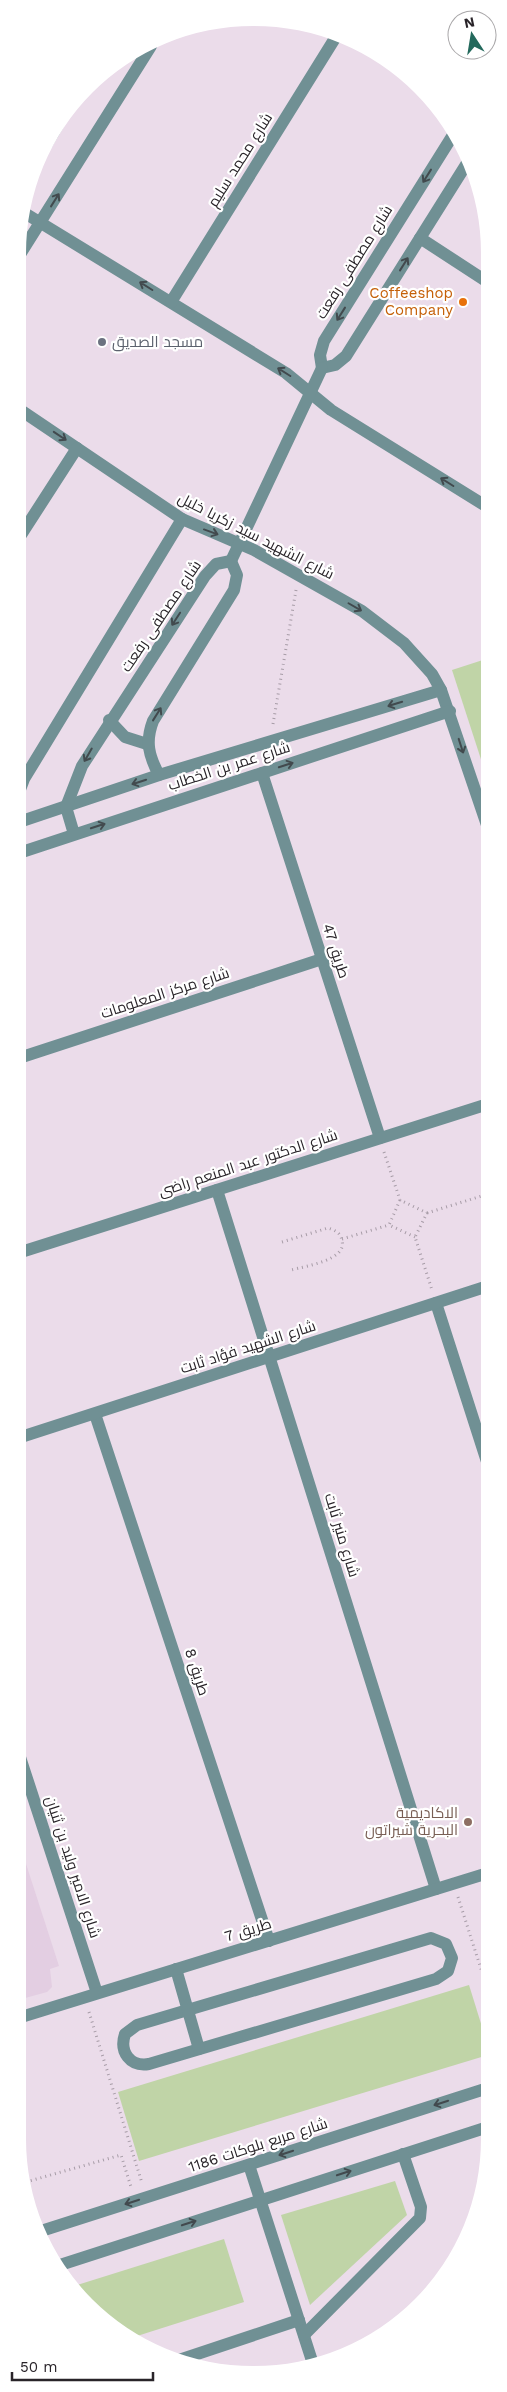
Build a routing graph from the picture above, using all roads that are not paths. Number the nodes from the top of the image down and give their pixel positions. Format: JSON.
{"nodes":[{"id":1,"x":334,"y":41,"type":"edge"},
{"id":2,"x":146,"y":54,"type":"edge"},
{"id":3,"x":450,"y":140,"type":"edge"},
{"id":4,"x":464,"y":168,"type":"edge"},
{"id":5,"x":30,"y":215,"type":"edge"},
{"id":6,"x":41,"y":221,"type":"junction"},
{"id":7,"x":420,"y":238,"type":"junction"},
{"id":8,"x":27,"y":245,"type":"edge"},
{"id":9,"x":481,"y":277,"type":"edge"},
{"id":10,"x":171,"y":302,"type":"junction"},
{"id":11,"x":322,"y":368,"type":"junction"},
{"id":12,"x":310,"y":393,"type":"junction"},
{"id":13,"x":26,"y":414,"type":"edge"},
{"id":14,"x":77,"y":448,"type":"junction"},
{"id":15,"x":481,"y":503,"type":"edge"},
{"id":16,"x":182,"y":518,"type":"junction"},
{"id":17,"x":26,"y":527,"type":"edge"},
{"id":18,"x":239,"y":543,"type":"junction"},
{"id":19,"x":231,"y":561,"type":"junction"},
{"id":20,"x":441,"y":690,"type":"junction"},
{"id":21,"x":450,"y":711,"type":"junction"},
{"id":22,"x":110,"y":720,"type":"junction"},
{"id":23,"x":148,"y":744,"type":"junction"},
{"id":24,"x":262,"y":773,"type":"junction"},
{"id":25,"x":26,"y":776,"type":"edge"},
{"id":26,"x":159,"y":776,"type":"junction"},
{"id":27,"x":66,"y":807,"type":"junction"},
{"id":28,"x":481,"y":809,"type":"edge"},
{"id":29,"x":26,"y":820,"type":"edge"},
{"id":30,"x":74,"y":834,"type":"junction"},
{"id":31,"x":26,"y":851,"type":"edge"},
{"id":32,"x":322,"y":959,"type":"junction"},
{"id":33,"x":26,"y":1056,"type":"edge"},
{"id":34,"x":481,"y":1106,"type":"edge"},
{"id":35,"x":380,"y":1138,"type":"junction"},
{"id":36,"x":217,"y":1190,"type":"junction"},
{"id":37,"x":26,"y":1250,"type":"edge"},
{"id":38,"x":481,"y":1288,"type":"edge"},
{"id":39,"x":436,"y":1303,"type":"junction"},
{"id":40,"x":270,"y":1357,"type":"junction"},
{"id":41,"x":95,"y":1414,"type":"junction"},
{"id":42,"x":26,"y":1436,"type":"edge"},
{"id":43,"x":481,"y":1443,"type":"edge"},
{"id":44,"x":26,"y":1776,"type":"edge"},
{"id":45,"x":481,"y":1875,"type":"edge"},
{"id":46,"x":436,"y":1889,"type":"junction"},
{"id":47,"x":269,"y":1941,"type":"junction"},
{"id":48,"x":176,"y":1969,"type":"junction"},
{"id":49,"x":97,"y":1993,"type":"junction"},
{"id":50,"x":188,"y":2010,"type":"junction"},
{"id":51,"x":26,"y":2015,"type":"edge"},
{"id":52,"x":200,"y":2049,"type":"junction"},
{"id":53,"x":481,"y":2090,"type":"edge"},
{"id":54,"x":481,"y":2129,"type":"edge"},
{"id":55,"x":403,"y":2154,"type":"junction"},
{"id":56,"x":249,"y":2165,"type":"junction"},
{"id":57,"x":260,"y":2200,"type":"junction"},
{"id":58,"x":46,"y":2229,"type":"edge"},
{"id":59,"x":64,"y":2264,"type":"edge"},
{"id":60,"x":299,"y":2320,"type":"junction"},
{"id":61,"x":304,"y":2336,"type":"junction"},
{"id":62,"x":189,"y":2357,"type":"edge"},
{"id":63,"x":311,"y":2358,"type":"edge"}],
"edges":[{"from":1,"to":10,"type":"street","name":"شارع محمد سليم"},
{"from":6,"to":2,"type":"street","one_way":true},
{"from":3,"to":11,"type":"street","name":"شارع مصطفى رفعت","one_way":true},
{"from":4,"to":7,"type":"street"},
{"from":5,"to":6,"type":"street"},
{"from":6,"to":8,"type":"street"},
{"from":10,"to":6,"type":"street","one_way":true},
{"from":7,"to":9,"type":"street"},
{"from":11,"to":7,"type":"street","one_way":true},
{"from":12,"to":10,"type":"street","one_way":true},
{"from":11,"to":12,"type":"street"},
{"from":15,"to":12,"type":"street","one_way":true},
{"from":12,"to":18,"type":"street"},
{"from":13,"to":14,"type":"street","name":"شارع الشهيد سيد زكريا خليل","one_way":true},
{"from":14,"to":16,"type":"street","name":"شارع الشهيد سيد زكريا خليل"},
{"from":14,"to":17,"type":"street"},
{"from":16,"to":18,"type":"street","name":"شارع الشهيد سيد زكريا خليل","one_way":true},
{"from":16,"to":25,"type":"street","name":"شارع مصطفى رفعت"},
{"from":18,"to":19,"type":"street"},
{"from":18,"to":20,"type":"street","name":"شارع الشهيد سيد زكريا خليل","one_way":true},
{"from":19,"to":22,"type":"street","name":"شارع مصطفى رفعت","one_way":true},
{"from":23,"to":19,"type":"street","one_way":true},
{"from":20,"to":21,"type":"street","name":"شارع الشهيد سيد زكريا خليل"},
{"from":20,"to":26,"type":"street","name":"شارع عمر بن الخطاب","one_way":true},
{"from":24,"to":21,"type":"street","name":"شارع عمر بن الخطاب","one_way":true},
{"from":21,"to":28,"type":"street","name":"شارع الشهيد سيد زكريا خليل","one_way":true},
{"from":22,"to":23,"type":"street"},
{"from":22,"to":27,"type":"street","name":"شارع مصطفى رفعت","one_way":true},
{"from":23,"to":26,"type":"street"},
{"from":30,"to":24,"type":"street","name":"شارع عمر بن الخطاب","one_way":true},
{"from":24,"to":32,"type":"street","name":"طريق 47"},
{"from":26,"to":27,"type":"street","name":"شارع عمر بن الخطاب","one_way":true},
{"from":27,"to":29,"type":"street","name":"شارع عمر بن الخطاب"},
{"from":27,"to":30,"type":"street"},
{"from":30,"to":31,"type":"street","name":"شارع عمر بن الخطاب"},
{"from":32,"to":33,"type":"street","name":"شارع مركز المعلومات"},
{"from":32,"to":35,"type":"street","name":"طريق 47"},
{"from":34,"to":35,"type":"street","name":"شارع الدكتور عبد المنعم راضى"},
{"from":35,"to":36,"type":"street","name":"شارع الدكتور عبد المنعم راضى"},
{"from":36,"to":37,"type":"street","name":"شارع الدكتور عبد المنعم راضى"},
{"from":36,"to":40,"type":"street","name":"شارع منير ثابت"},
{"from":38,"to":39,"type":"street","name":"شارع الشهيد فؤاد ثابت"},
{"from":39,"to":40,"type":"street","name":"شارع الشهيد فؤاد ثابت"},
{"from":39,"to":43,"type":"street"},
{"from":40,"to":41,"type":"street","name":"شارع الشهيد فؤاد ثابت"},
{"from":40,"to":46,"type":"street","name":"شارع منير ثابت"},
{"from":41,"to":42,"type":"street","name":"شارع الشهيد فؤاد ثابت"},
{"from":41,"to":47,"type":"street","name":"طريق 8"},
{"from":44,"to":49,"type":"street","name":"شارع الامير وليد بن ثنيان"},
{"from":45,"to":46,"type":"street","name":"طريق 7"},
{"from":46,"to":47,"type":"street","name":"طريق 7"},
{"from":47,"to":48,"type":"street","name":"طريق 7"},
{"from":48,"to":49,"type":"street","name":"طريق 7"},
{"from":48,"to":50,"type":"street"},
{"from":49,"to":51,"type":"street","name":"طريق 7"},
{"from":50,"to":52,"type":"street"},
{"from":50,"to":52,"type":"street"},
{"from":50,"to":52,"type":"street"},
{"from":53,"to":56,"type":"street","name":"شارع مربع بلوكات 1186","one_way":true},
{"from":54,"to":55,"type":"street"},
{"from":57,"to":55,"type":"street","one_way":true},
{"from":55,"to":61,"type":"street"},
{"from":56,"to":57,"type":"street"},
{"from":56,"to":58,"type":"street","name":"شارع مربع بلوكات 1186","one_way":true},
{"from":59,"to":57,"type":"street","one_way":true},
{"from":57,"to":60,"type":"street"},
{"from":60,"to":61,"type":"street"},
{"from":60,"to":62,"type":"street"},
{"from":61,"to":63,"type":"street"}]}
